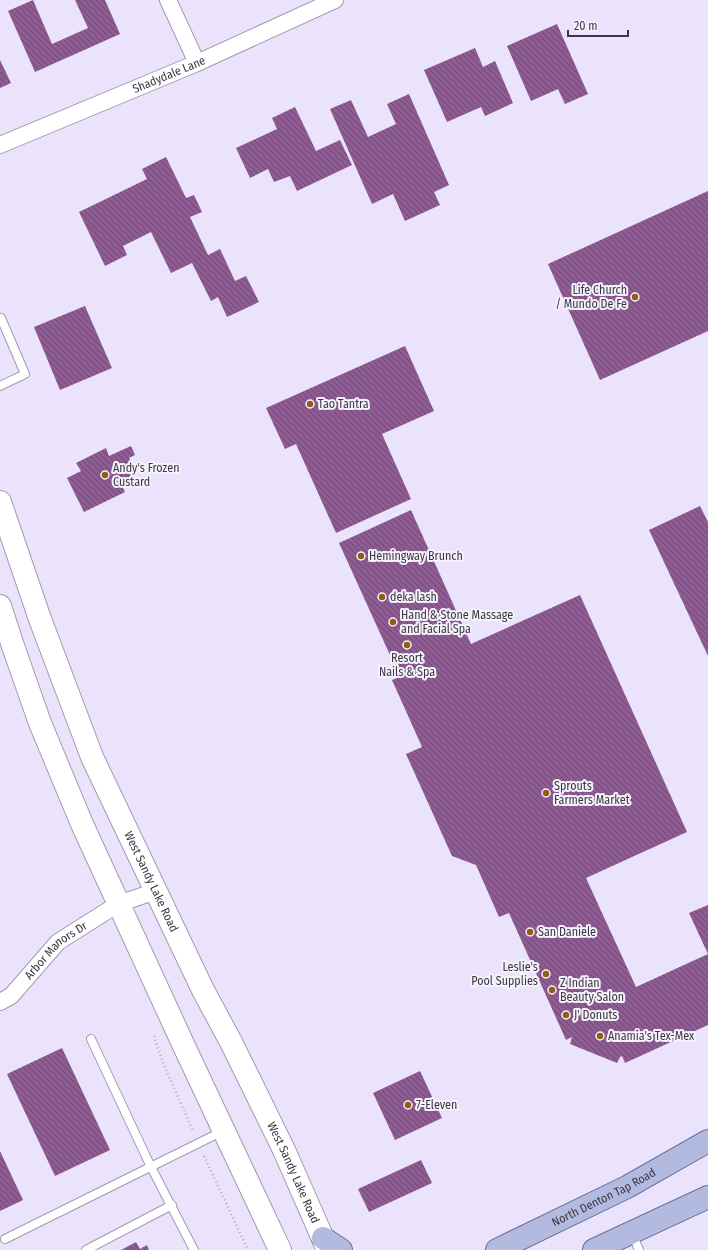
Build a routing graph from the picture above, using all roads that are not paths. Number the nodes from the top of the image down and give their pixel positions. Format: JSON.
{"nodes":[{"id":1,"x":168,"y":0,"type":"edge"},
{"id":2,"x":335,"y":0,"type":"edge"},
{"id":3,"x":197,"y":64,"type":"junction"},
{"id":4,"x":0,"y":145,"type":"edge"},
{"id":5,"x":1,"y":318,"type":"dead end"},
{"id":6,"x":0,"y":386,"type":"edge"},
{"id":7,"x":0,"y":502,"type":"edge"},
{"id":8,"x":0,"y":606,"type":"edge"},
{"id":9,"x":156,"y":891,"type":"junction"},
{"id":10,"x":118,"y":904,"type":"junction"},
{"id":11,"x":0,"y":1002,"type":"edge"},
{"id":12,"x":91,"y":1039,"type":"dead end"},
{"id":13,"x":224,"y":1130,"type":"junction"},
{"id":14,"x":708,"y":1141,"type":"edge"},
{"id":15,"x":151,"y":1167,"type":"junction"},
{"id":16,"x":708,"y":1197,"type":"edge"},
{"id":17,"x":172,"y":1205,"type":"junction"},
{"id":18,"x":5,"y":1239,"type":"dead end"},
{"id":19,"x":635,"y":1241,"type":"edge"},
{"id":20,"x":325,"y":1244,"type":"edge"},
{"id":21,"x":86,"y":1250,"type":"edge"},
{"id":22,"x":194,"y":1250,"type":"edge"},
{"id":23,"x":280,"y":1250,"type":"edge"},
{"id":24,"x":341,"y":1250,"type":"edge"},
{"id":25,"x":497,"y":1250,"type":"edge"},
{"id":26,"x":594,"y":1250,"type":"edge"}],
"edges":[{"from":1,"to":3,"type":"street"},
{"from":2,"to":3,"type":"street","name":"Shadydale Lane"},
{"from":3,"to":4,"type":"street","name":"Shadydale Lane"},
{"from":5,"to":6,"type":"lane"},
{"from":7,"to":9,"type":"main road","name":"West Sandy Lake Road"},
{"from":8,"to":10,"type":"main road"},
{"from":9,"to":10,"type":"street","name":"Arbor Manors Dr"},
{"from":9,"to":20,"type":"main road","name":"West Sandy Lake Road"},
{"from":10,"to":11,"type":"street","name":"Arbor Manors Dr"},
{"from":10,"to":13,"type":"main road"},
{"from":12,"to":15,"type":"lane"},
{"from":13,"to":15,"type":"lane"},
{"from":13,"to":23,"type":"main road"},
{"from":14,"to":25,"type":"main road","name":"North Denton Tap Road"},
{"from":15,"to":17,"type":"lane"},
{"from":15,"to":18,"type":"lane"},
{"from":16,"to":19,"type":"main road"},
{"from":17,"to":21,"type":"lane"},
{"from":17,"to":22,"type":"lane"},
{"from":19,"to":26,"type":"main road"},
{"from":20,"to":24,"type":"main road"}]}
